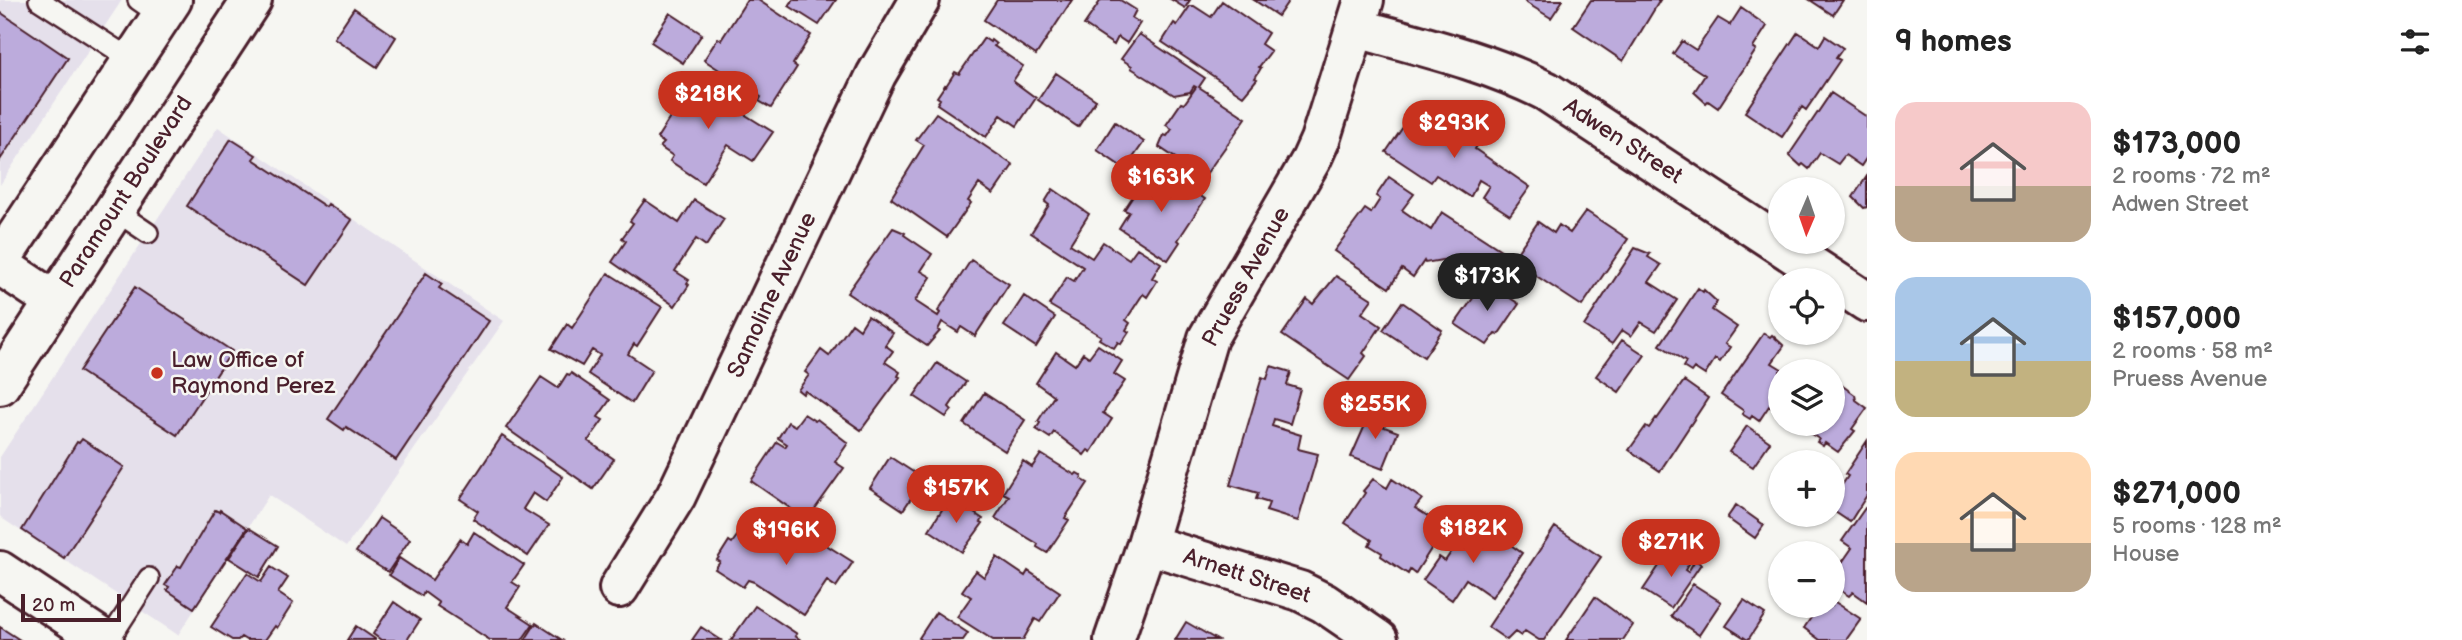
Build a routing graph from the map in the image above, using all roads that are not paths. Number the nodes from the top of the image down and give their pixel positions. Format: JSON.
{"nodes":[{"id":1,"x":39,"y":0,"type":"edge"},
{"id":2,"x":252,"y":0,"type":"edge"},
{"id":3,"x":920,"y":0,"type":"edge"},
{"id":4,"x":157,"y":5,"type":"edge"},
{"id":5,"x":1360,"y":14,"type":"edge"},
{"id":6,"x":132,"y":61,"type":"junction"},
{"id":7,"x":114,"y":210,"type":"junction"},
{"id":8,"x":148,"y":233,"type":"dead end"},
{"id":9,"x":0,"y":263,"type":"edge"},
{"id":10,"x":54,"y":301,"type":"junction"},
{"id":11,"x":1867,"y":302,"type":"edge"},
{"id":12,"x":0,"y":385,"type":"edge"},
{"id":13,"x":1147,"y":544,"type":"junction"},
{"id":14,"x":0,"y":571,"type":"edge"},
{"id":15,"x":149,"y":578,"type":"dead end"},
{"id":16,"x":619,"y":588,"type":"dead end"},
{"id":17,"x":106,"y":640,"type":"edge"},
{"id":18,"x":1114,"y":640,"type":"edge"},
{"id":19,"x":1378,"y":640,"type":"edge"}],
"edges":[{"from":1,"to":6,"type":"lane"},
{"from":2,"to":7,"type":"street","name":"Paramount Boulevard"},
{"from":3,"to":16,"type":"street","name":"Samoline Avenue"},
{"from":4,"to":6,"type":"street"},
{"from":5,"to":11,"type":"street","name":"Adwen Street"},
{"from":5,"to":13,"type":"street","name":"Pruess Avenue"},
{"from":6,"to":9,"type":"street"},
{"from":7,"to":8,"type":"lane"},
{"from":7,"to":10,"type":"street","name":"Paramount Boulevard"},
{"from":9,"to":10,"type":"street"},
{"from":10,"to":12,"type":"street","name":"Paramount Boulevard"},
{"from":13,"to":18,"type":"street","name":"Pruess Avenue"},
{"from":13,"to":19,"type":"street","name":"Arnett Street"},
{"from":14,"to":17,"type":"street"},
{"from":15,"to":17,"type":"lane"}]}
